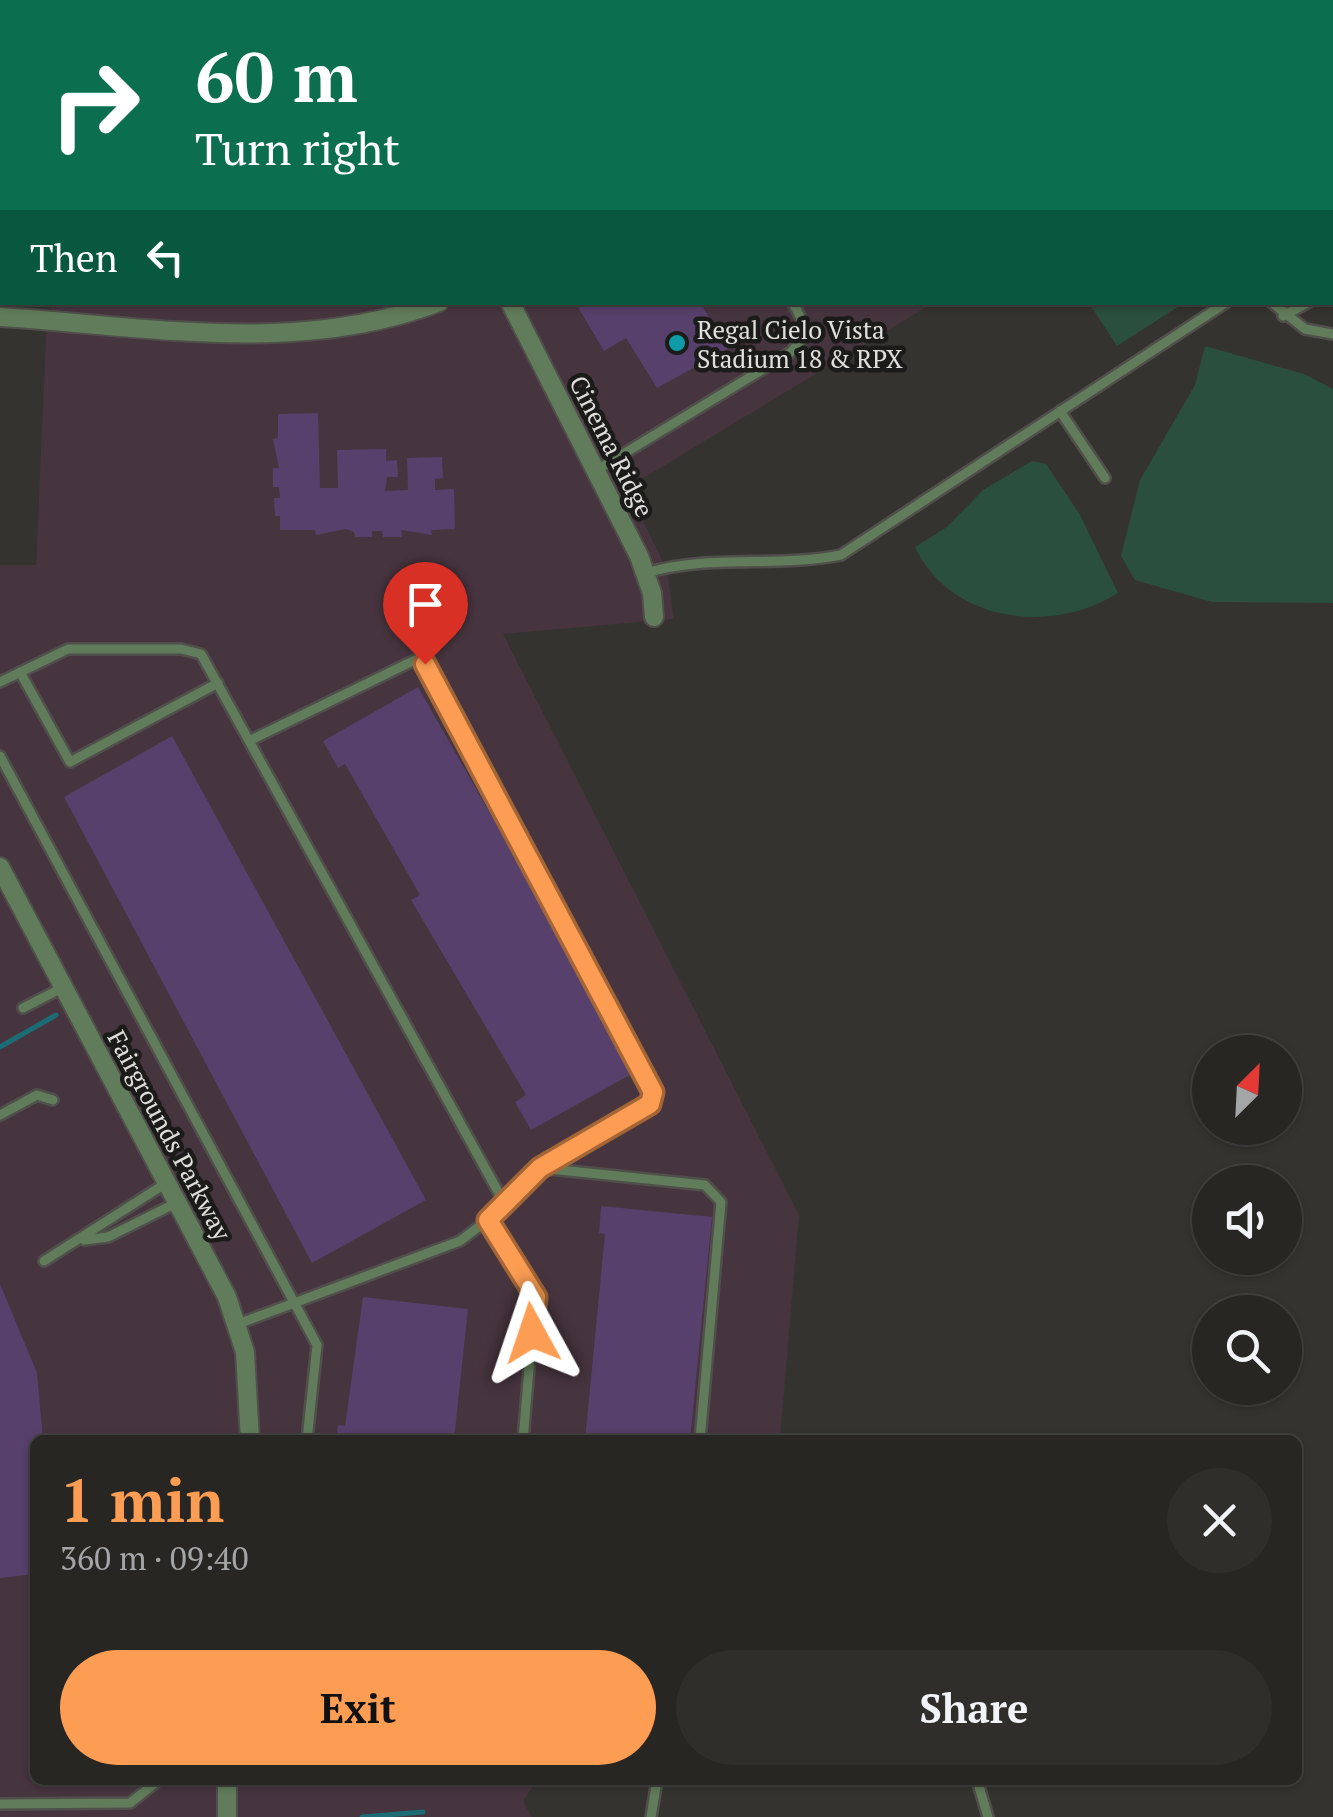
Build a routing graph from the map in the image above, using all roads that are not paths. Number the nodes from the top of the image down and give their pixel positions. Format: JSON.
{"nodes":[{"id":1,"x":430,"y":305,"type":"edge"},
{"id":2,"x":512,"y":305,"type":"edge"},
{"id":3,"x":794,"y":305,"type":"edge"},
{"id":4,"x":1222,"y":305,"type":"edge"},
{"id":5,"x":1273,"y":305,"type":"edge"},
{"id":6,"x":1303,"y":305,"type":"edge"},
{"id":7,"x":1283,"y":316,"type":"junction"},
{"id":8,"x":0,"y":317,"type":"edge"},
{"id":9,"x":1333,"y":334,"type":"edge"},
{"id":10,"x":1060,"y":410,"type":"junction"},
{"id":11,"x":597,"y":470,"type":"junction"},
{"id":12,"x":1105,"y":478,"type":"dead end"},
{"id":13,"x":646,"y":573,"type":"junction"},
{"id":14,"x":654,"y":616,"type":"dead end"},
{"id":15,"x":20,"y":672,"type":"junction"},
{"id":16,"x":0,"y":682,"type":"edge"},
{"id":17,"x":218,"y":684,"type":"junction"},
{"id":18,"x":249,"y":741,"type":"junction"},
{"id":19,"x":0,"y":756,"type":"edge"},
{"id":20,"x":0,"y":866,"type":"edge"},
{"id":21,"x":64,"y":988,"type":"junction"},
{"id":22,"x":22,"y":1008,"type":"dead end"},
{"id":23,"x":53,"y":1100,"type":"dead end"},
{"id":24,"x":0,"y":1115,"type":"edge"},
{"id":25,"x":540,"y":1168,"type":"junction"},
{"id":26,"x":168,"y":1182,"type":"junction"},
{"id":27,"x":178,"y":1202,"type":"junction"},
{"id":28,"x":506,"y":1206,"type":"junction"},
{"id":29,"x":488,"y":1220,"type":"junction"},
{"id":30,"x":82,"y":1240,"type":"junction"},
{"id":31,"x":44,"y":1261,"type":"dead end"},
{"id":32,"x":294,"y":1305,"type":"junction"},
{"id":33,"x":238,"y":1324,"type":"junction"},
{"id":34,"x":250,"y":1435,"type":"edge"},
{"id":35,"x":308,"y":1435,"type":"edge"},
{"id":36,"x":522,"y":1435,"type":"edge"},
{"id":37,"x":700,"y":1435,"type":"edge"},
{"id":38,"x":153,"y":1785,"type":"edge"},
{"id":39,"x":227,"y":1785,"type":"edge"},
{"id":40,"x":656,"y":1785,"type":"edge"},
{"id":41,"x":978,"y":1785,"type":"edge"},
{"id":42,"x":0,"y":1804,"type":"edge"},
{"id":43,"x":227,"y":1817,"type":"edge"},
{"id":44,"x":652,"y":1817,"type":"edge"},
{"id":45,"x":988,"y":1817,"type":"edge"}],
"edges":[{"from":1,"to":8,"type":"street"},
{"from":2,"to":11,"type":"street","name":"Cinema Ridge"},
{"from":3,"to":11,"type":"lane"},
{"from":4,"to":10,"type":"lane"},
{"from":5,"to":7,"type":"lane"},
{"from":6,"to":7,"type":"lane"},
{"from":7,"to":9,"type":"lane"},
{"from":10,"to":12,"type":"lane"},
{"from":10,"to":13,"type":"lane"},
{"from":11,"to":13,"type":"street","name":"Cinema Ridge"},
{"from":13,"to":14,"type":"street","name":"Cinema Ridge"},
{"from":15,"to":16,"type":"lane"},
{"from":15,"to":17,"type":"lane"},
{"from":15,"to":17,"type":"lane"},
{"from":17,"to":18,"type":"lane"},
{"from":18,"to":25,"type":"lane"},
{"from":18,"to":28,"type":"lane"},
{"from":19,"to":32,"type":"lane"},
{"from":20,"to":21,"type":"street","name":"Fairgrounds Parkway"},
{"from":21,"to":22,"type":"lane"},
{"from":21,"to":26,"type":"street","name":"Fairgrounds Parkway"},
{"from":23,"to":24,"type":"lane"},
{"from":25,"to":28,"type":"lane"},
{"from":25,"to":37,"type":"lane"},
{"from":26,"to":27,"type":"street","name":"Fairgrounds Parkway"},
{"from":26,"to":30,"type":"lane"},
{"from":27,"to":30,"type":"lane"},
{"from":27,"to":33,"type":"street","name":"Fairgrounds Parkway"},
{"from":28,"to":29,"type":"lane"},
{"from":29,"to":32,"type":"lane"},
{"from":29,"to":36,"type":"lane"},
{"from":30,"to":31,"type":"lane"},
{"from":32,"to":33,"type":"lane"},
{"from":32,"to":35,"type":"lane"},
{"from":33,"to":34,"type":"street","name":"Fairgrounds Parkway"},
{"from":38,"to":42,"type":"lane"},
{"from":39,"to":43,"type":"street"},
{"from":40,"to":44,"type":"lane"},
{"from":41,"to":45,"type":"lane"}]}
